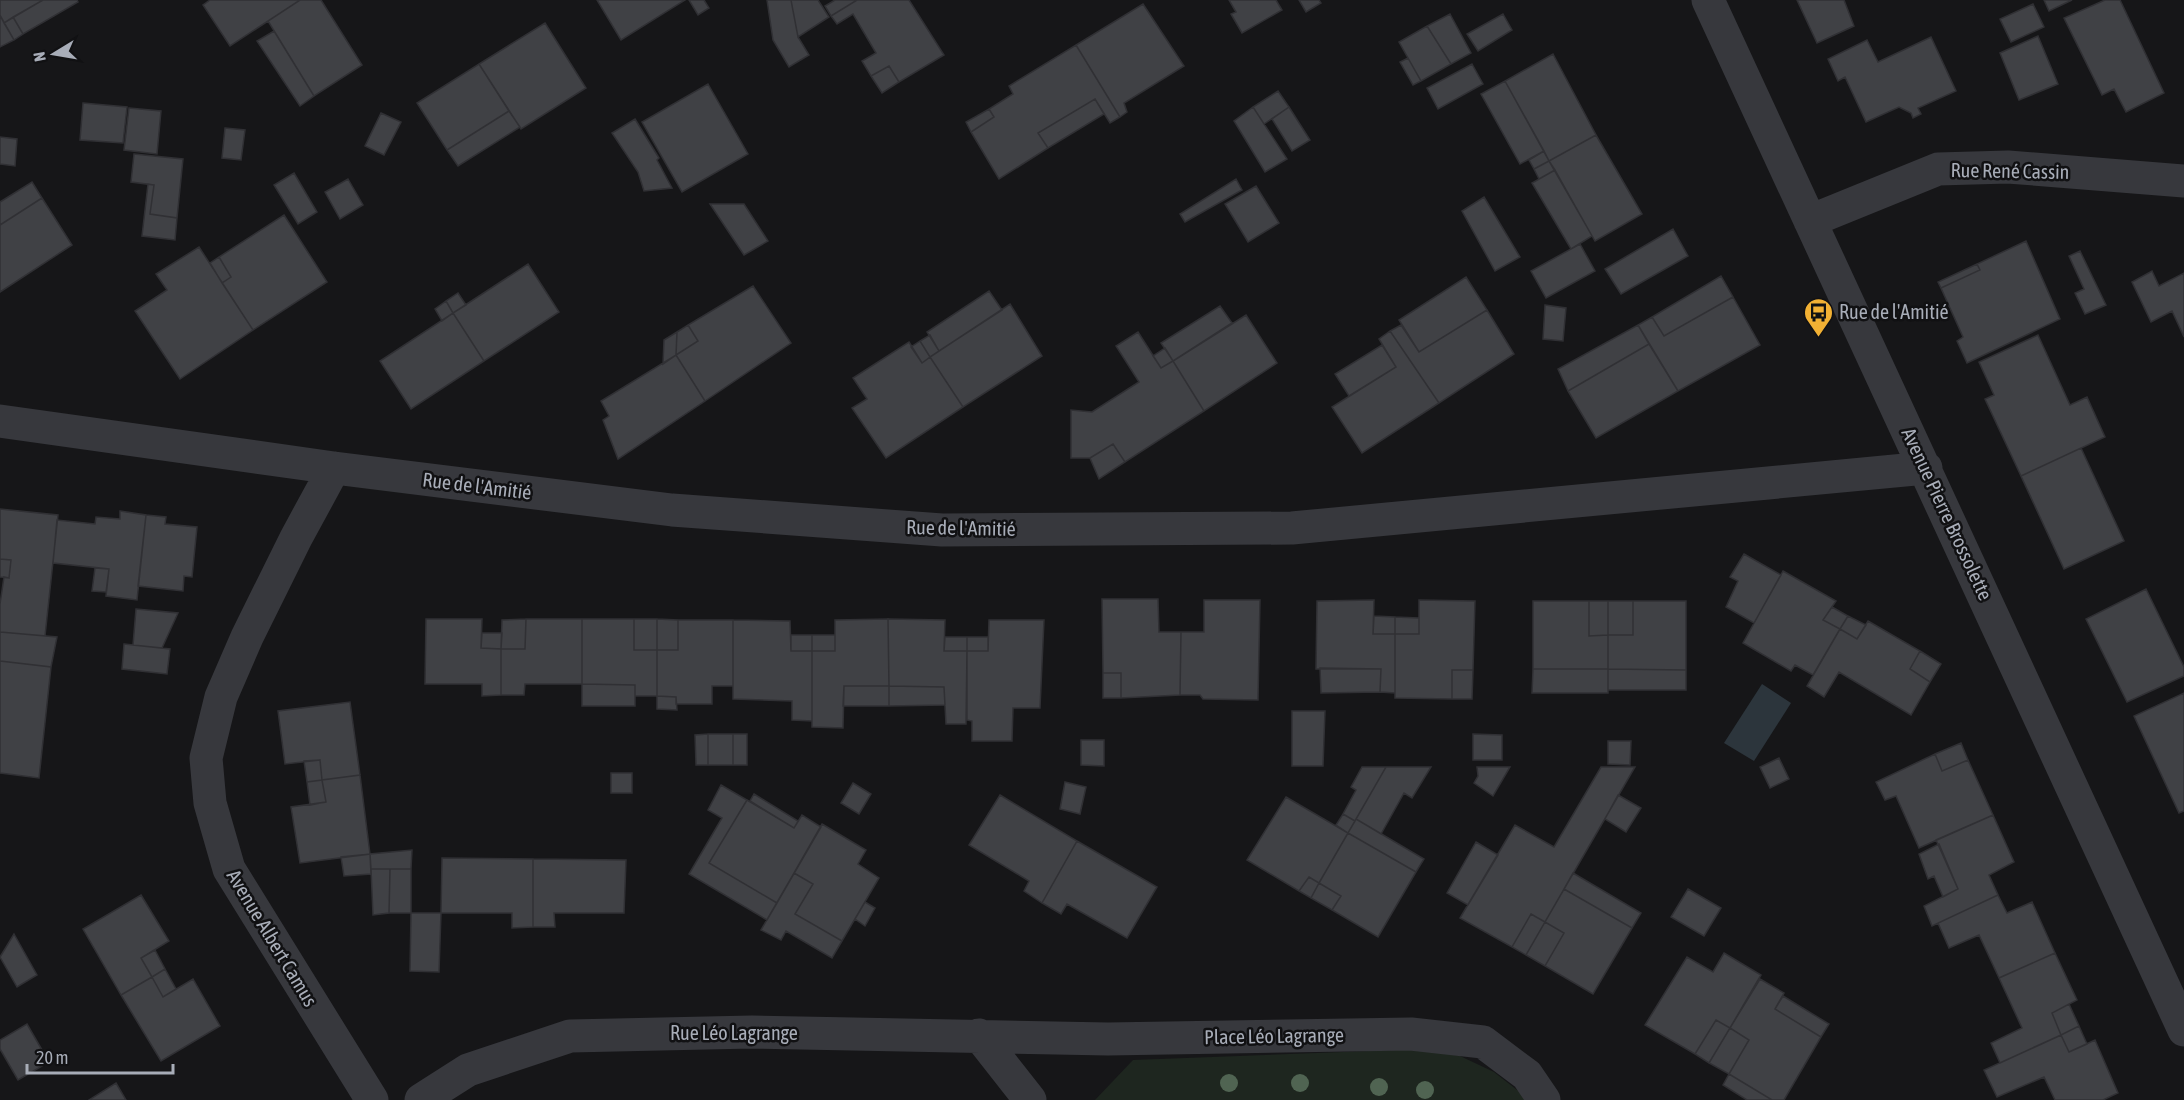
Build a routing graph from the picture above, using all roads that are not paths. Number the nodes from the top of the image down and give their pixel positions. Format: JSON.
{"nodes":[{"id":1,"x":1708,"y":0,"type":"edge"},
{"id":2,"x":2184,"y":181,"type":"edge"},
{"id":3,"x":1810,"y":221,"type":"junction"},
{"id":4,"x":0,"y":421,"type":"edge"},
{"id":5,"x":334,"y":468,"type":"junction"},
{"id":6,"x":1926,"y":468,"type":"junction"},
{"id":7,"x":2184,"y":1030,"type":"edge"},
{"id":8,"x":979,"y":1035,"type":"junction"},
{"id":9,"x":372,"y":1100,"type":"edge"},
{"id":10,"x":421,"y":1100,"type":"edge"},
{"id":11,"x":1030,"y":1100,"type":"edge"},
{"id":12,"x":1544,"y":1100,"type":"edge"}],
"edges":[{"from":1,"to":3,"type":"street","name":"Avenue Pierre Brossolette"},
{"from":2,"to":3,"type":"street","name":"Rue René Cassin"},
{"from":3,"to":6,"type":"street","name":"Avenue Pierre Brossolette"},
{"from":4,"to":5,"type":"street","name":"Rue de l'Amitié"},
{"from":5,"to":6,"type":"street","name":"Rue de l'Amitié"},
{"from":5,"to":9,"type":"street","name":"Avenue Albert Camus"},
{"from":6,"to":7,"type":"street","name":"Avenue Pierre Brossolette"},
{"from":8,"to":10,"type":"street","name":"Rue Léo Lagrange"},
{"from":8,"to":11,"type":"street"},
{"from":8,"to":12,"type":"street","name":"Place Léo Lagrange"}]}
